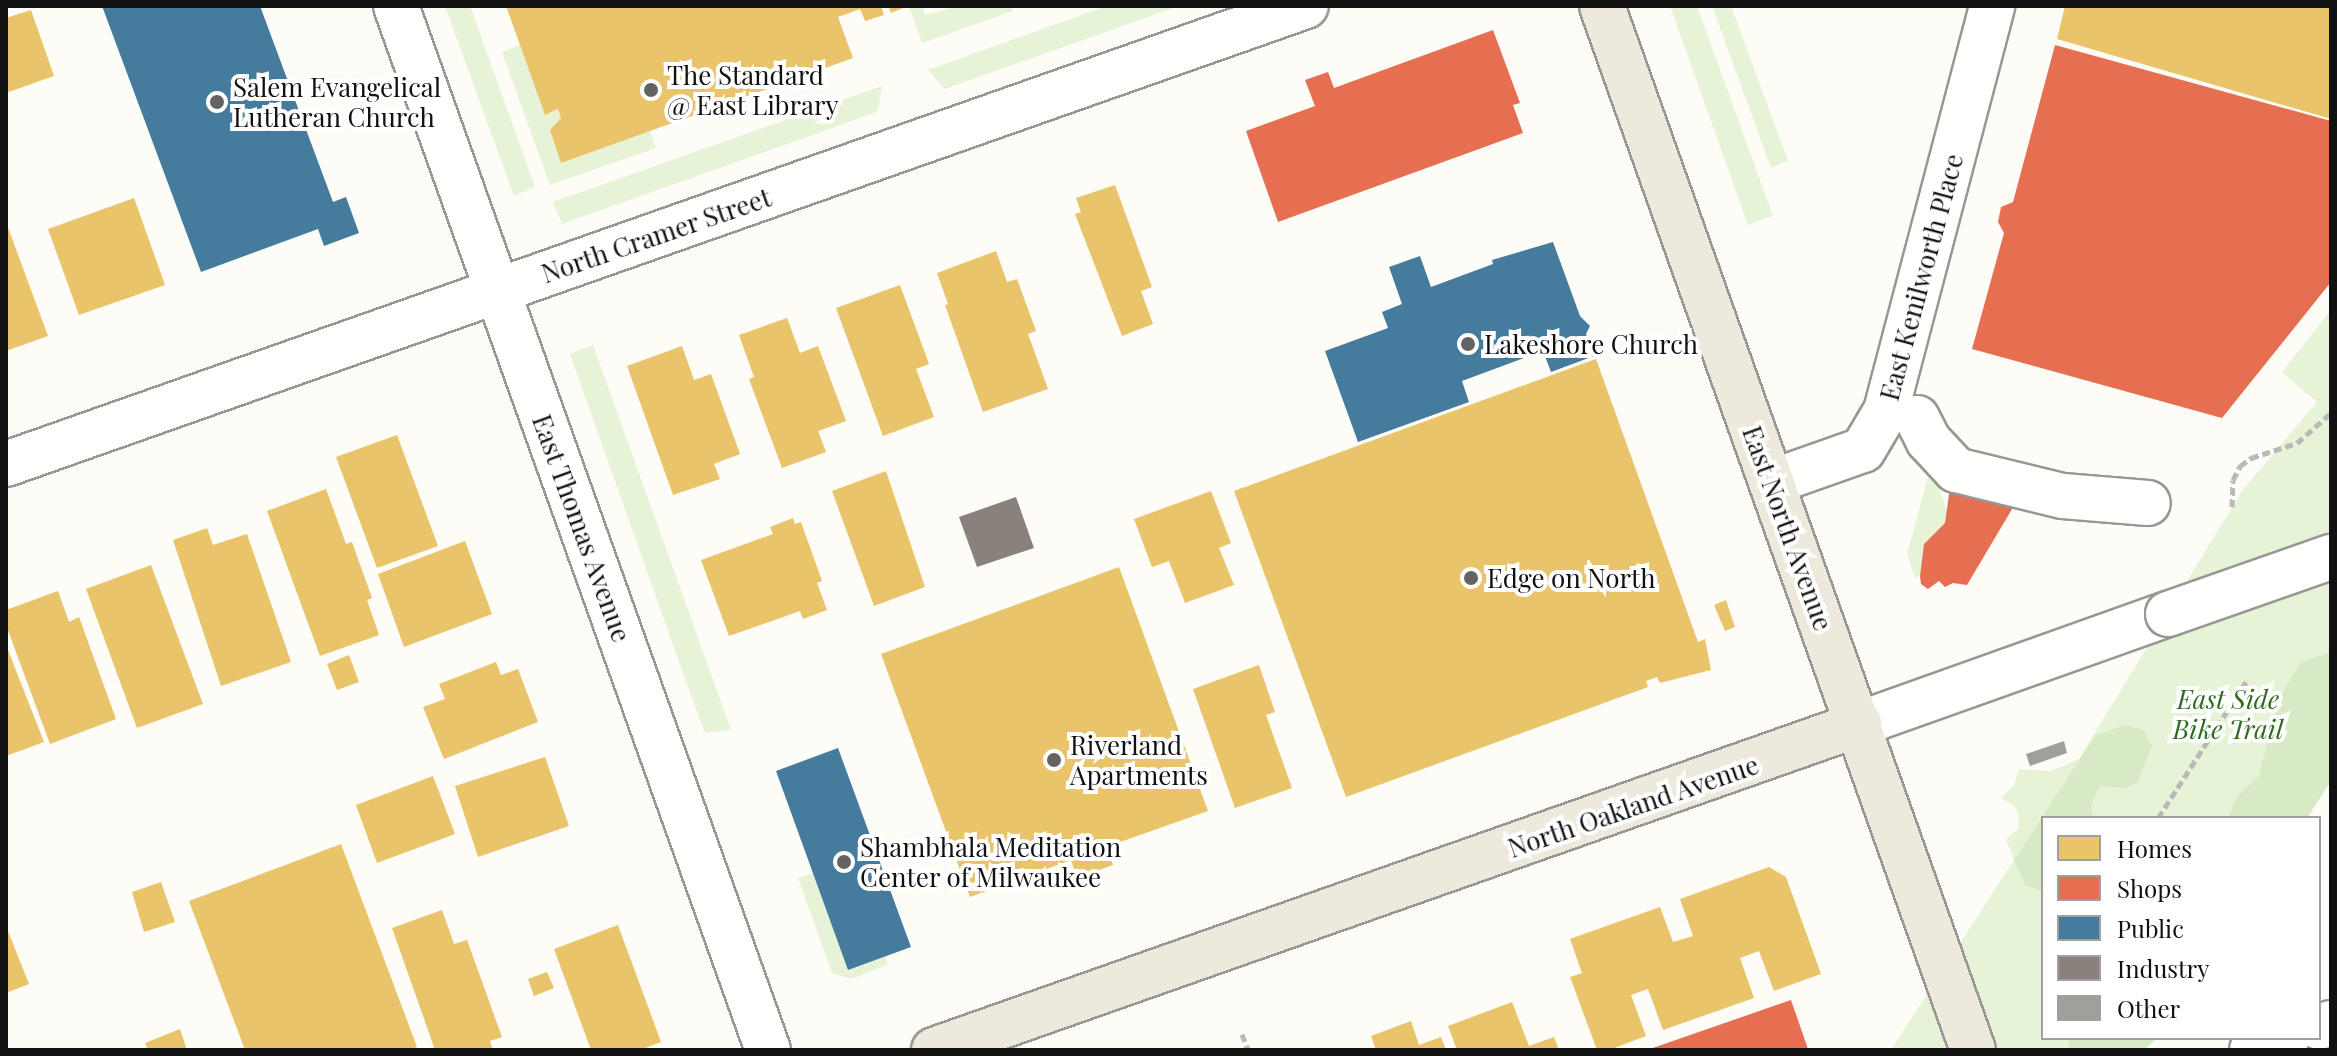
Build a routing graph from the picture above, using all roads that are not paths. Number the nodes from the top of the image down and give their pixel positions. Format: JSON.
{"nodes":[{"id":1,"x":396,"y":6,"type":"edge"},
{"id":2,"x":1306,"y":6,"type":"edge"},
{"id":3,"x":1602,"y":6,"type":"edge"},
{"id":4,"x":1992,"y":6,"type":"edge"},
{"id":5,"x":498,"y":291,"type":"junction"},
{"id":6,"x":1917,"y":418,"type":"dead end"},
{"id":7,"x":6,"y":464,"type":"edge"},
{"id":8,"x":1772,"y":482,"type":"junction"},
{"id":9,"x":2148,"y":503,"type":"dead end"},
{"id":10,"x":2331,"y":557,"type":"edge"},
{"id":11,"x":1859,"y":724,"type":"junction"},
{"id":12,"x":2281,"y":1040,"type":"edge"},
{"id":13,"x":768,"y":1050,"type":"edge"},
{"id":14,"x":934,"y":1050,"type":"edge"},
{"id":15,"x":1973,"y":1050,"type":"edge"},
{"id":16,"x":2252,"y":1050,"type":"edge"}],
"edges":[{"from":1,"to":5,"type":"street","name":"East Thomas Avenue"},
{"from":2,"to":5,"type":"street","name":"North Cramer Street"},
{"from":3,"to":8,"type":"main road","name":"East North Avenue"},
{"from":4,"to":8,"type":"street","name":"East Kenilworth Place"},
{"from":5,"to":7,"type":"street","name":"North Cramer Street"},
{"from":5,"to":13,"type":"street","name":"East Thomas Avenue"},
{"from":6,"to":9,"type":"street"},
{"from":8,"to":11,"type":"main road","name":"East North Avenue"},
{"from":10,"to":11,"type":"street","name":"North Oakland Avenue","bridge":true},
{"from":11,"to":14,"type":"main road","name":"North Oakland Avenue"},
{"from":11,"to":15,"type":"main road","name":"East North Avenue"},
{"from":12,"to":16,"type":"street"}]}
